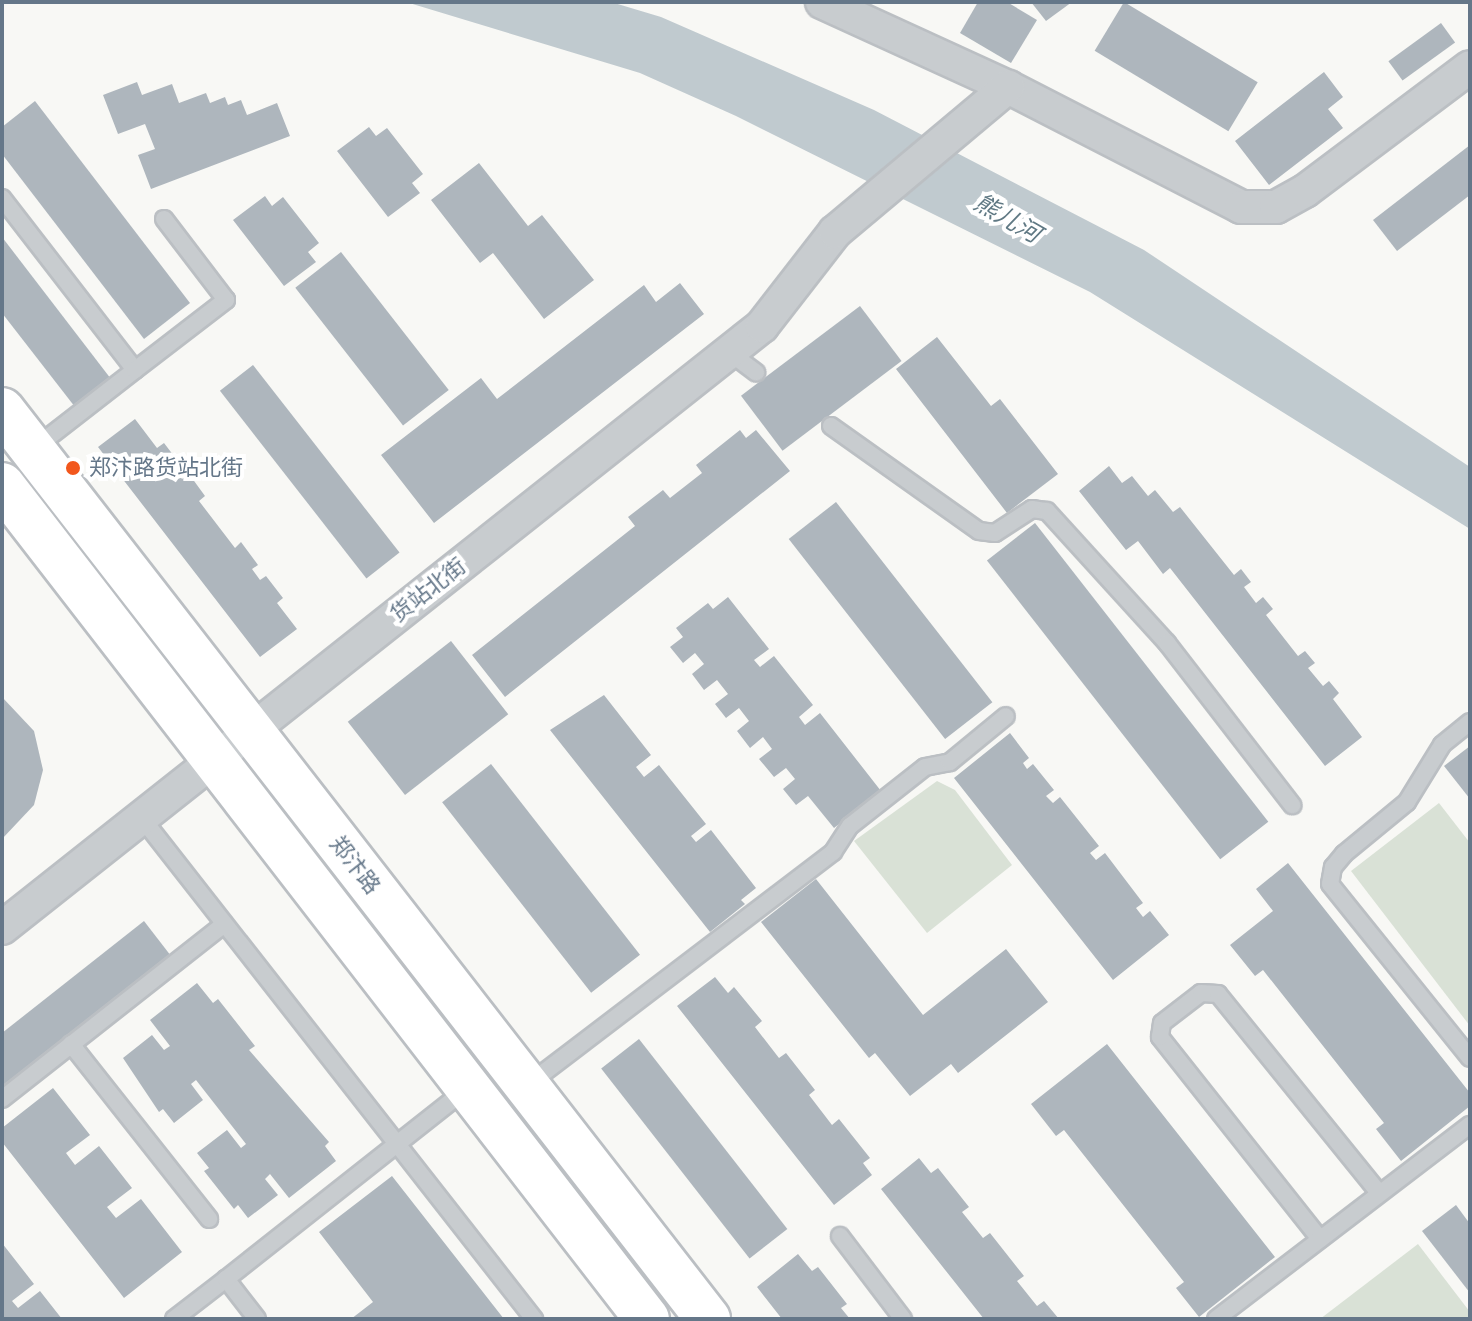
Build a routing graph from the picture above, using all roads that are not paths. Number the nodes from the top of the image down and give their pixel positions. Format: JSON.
{"nodes":[{"id":1,"x":822,"y":2,"type":"edge"},
{"id":2,"x":1470,"y":67,"type":"edge"},
{"id":3,"x":1008,"y":87,"type":"junction"},
{"id":4,"x":2,"y":198,"type":"edge"},
{"id":5,"x":164,"y":219,"type":"dead end"},
{"id":6,"x":729,"y":352,"type":"junction"},
{"id":7,"x":135,"y":370,"type":"junction"},
{"id":8,"x":756,"y":372,"type":"dead end"},
{"id":9,"x":2,"y":410,"type":"edge"},
{"id":10,"x":831,"y":426,"type":"dead end"},
{"id":11,"x":32,"y":449,"type":"junction"},
{"id":12,"x":2,"y":485,"type":"edge"},
{"id":13,"x":1006,"y":716,"type":"dead end"},
{"id":14,"x":1470,"y":722,"type":"edge"},
{"id":15,"x":250,"y":731,"type":"junction"},
{"id":16,"x":215,"y":759,"type":"junction"},
{"id":17,"x":1292,"y":805,"type":"dead end"},
{"id":18,"x":141,"y":817,"type":"junction"},
{"id":19,"x":224,"y":924,"type":"junction"},
{"id":20,"x":2,"y":928,"type":"edge"},
{"id":21,"x":71,"y":1044,"type":"junction"},
{"id":22,"x":1470,"y":1058,"type":"edge"},
{"id":23,"x":526,"y":1086,"type":"junction"},
{"id":24,"x":469,"y":1088,"type":"junction"},
{"id":25,"x":2,"y":1099,"type":"edge"},
{"id":26,"x":1470,"y":1125,"type":"edge"},
{"id":27,"x":397,"y":1144,"type":"junction"},
{"id":28,"x":1379,"y":1193,"type":"junction"},
{"id":29,"x":209,"y":1219,"type":"dead end"},
{"id":30,"x":840,"y":1236,"type":"dead end"},
{"id":31,"x":1320,"y":1239,"type":"junction"},
{"id":32,"x":226,"y":1279,"type":"junction"},
{"id":33,"x":174,"y":1319,"type":"edge"},
{"id":34,"x":257,"y":1319,"type":"edge"},
{"id":35,"x":534,"y":1319,"type":"edge"},
{"id":36,"x":647,"y":1319,"type":"edge"},
{"id":37,"x":708,"y":1319,"type":"edge"},
{"id":38,"x":903,"y":1319,"type":"edge"},
{"id":39,"x":1216,"y":1319,"type":"edge"}],
"edges":[{"from":1,"to":3,"type":"street"},
{"from":2,"to":3,"type":"street"},
{"from":3,"to":6,"type":"street","name":"货站北街"},
{"from":4,"to":7,"type":"lane"},
{"from":5,"to":7,"type":"lane"},
{"from":6,"to":8,"type":"lane"},
{"from":6,"to":15,"type":"street","name":"货站北街"},
{"from":7,"to":11,"type":"lane"},
{"from":9,"to":11,"type":"main road","name":"郑汴路"},
{"from":10,"to":17,"type":"lane"},
{"from":11,"to":15,"type":"main road","name":"郑汴路"},
{"from":12,"to":16,"type":"main road"},
{"from":13,"to":23,"type":"lane"},
{"from":14,"to":22,"type":"lane"},
{"from":15,"to":16,"type":"street","name":"货站北街"},
{"from":15,"to":23,"type":"main road","name":"郑汴路"},
{"from":16,"to":18,"type":"street","name":"货站北街"},
{"from":16,"to":24,"type":"main road"},
{"from":18,"to":19,"type":"lane"},
{"from":18,"to":20,"type":"street","name":"货站北街"},
{"from":19,"to":21,"type":"lane"},
{"from":19,"to":27,"type":"lane"},
{"from":21,"to":25,"type":"lane"},
{"from":21,"to":29,"type":"lane"},
{"from":23,"to":37,"type":"main road","name":"郑汴路"},
{"from":24,"to":27,"type":"lane"},
{"from":24,"to":36,"type":"main road"},
{"from":26,"to":28,"type":"lane"},
{"from":27,"to":32,"type":"lane"},
{"from":27,"to":35,"type":"lane"},
{"from":28,"to":31,"type":"lane"},
{"from":28,"to":31,"type":"lane"},
{"from":30,"to":38,"type":"lane"},
{"from":31,"to":39,"type":"lane"},
{"from":32,"to":33,"type":"lane"},
{"from":32,"to":34,"type":"lane"}]}
